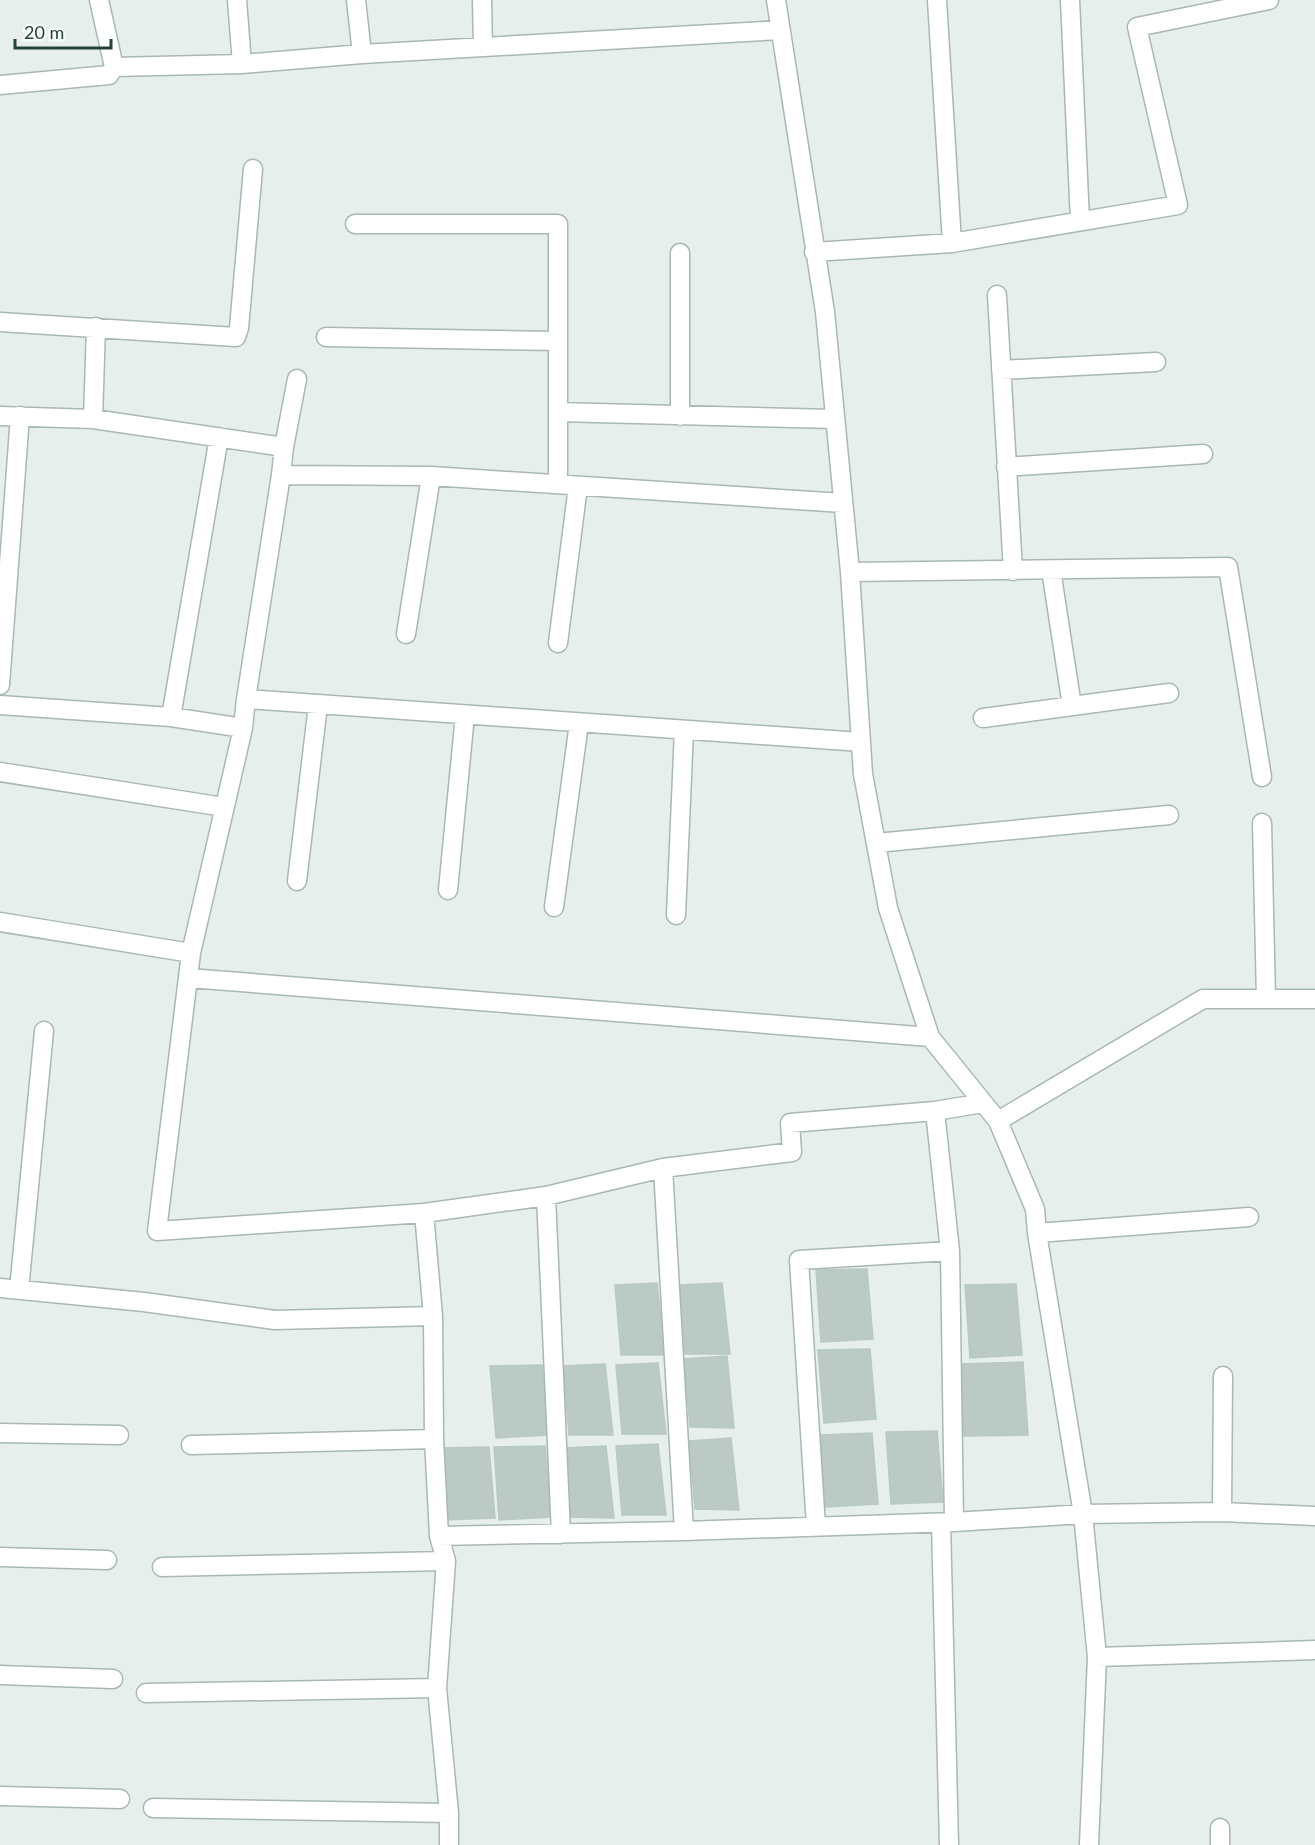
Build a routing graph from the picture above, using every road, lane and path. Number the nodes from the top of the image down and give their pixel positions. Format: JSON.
{"nodes":[{"id":1,"x":99,"y":0,"type":"edge"},
{"id":2,"x":237,"y":0,"type":"edge"},
{"id":3,"x":356,"y":0,"type":"edge"},
{"id":4,"x":482,"y":0,"type":"edge"},
{"id":5,"x":776,"y":0,"type":"edge"},
{"id":6,"x":937,"y":0,"type":"edge"},
{"id":7,"x":1070,"y":0,"type":"edge"},
{"id":8,"x":1269,"y":0,"type":"edge"},
{"id":9,"x":780,"y":30,"type":"junction"},
{"id":10,"x":483,"y":47,"type":"junction"},
{"id":11,"x":362,"y":54,"type":"junction"},
{"id":12,"x":242,"y":64,"type":"junction"},
{"id":13,"x":114,"y":68,"type":"junction"},
{"id":14,"x":0,"y":85,"type":"edge"},
{"id":15,"x":253,"y":169,"type":"dead end"},
{"id":16,"x":1080,"y":221,"type":"junction"},
{"id":17,"x":356,"y":224,"type":"dead end"},
{"id":18,"x":952,"y":243,"type":"junction"},
{"id":19,"x":814,"y":252,"type":"junction"},
{"id":20,"x":680,"y":253,"type":"dead end"},
{"id":21,"x":997,"y":295,"type":"dead end"},
{"id":22,"x":0,"y":322,"type":"edge"},
{"id":23,"x":96,"y":327,"type":"junction"},
{"id":24,"x":326,"y":337,"type":"dead end"},
{"id":25,"x":558,"y":341,"type":"junction"},
{"id":26,"x":1156,"y":362,"type":"dead end"},
{"id":27,"x":1000,"y":370,"type":"junction"},
{"id":28,"x":297,"y":379,"type":"dead end"},
{"id":29,"x":558,"y":412,"type":"junction"},
{"id":30,"x":0,"y":416,"type":"edge"},
{"id":31,"x":20,"y":416,"type":"junction"},
{"id":32,"x":680,"y":416,"type":"junction"},
{"id":33,"x":93,"y":419,"type":"junction"},
{"id":34,"x":835,"y":419,"type":"junction"},
{"id":35,"x":219,"y":437,"type":"junction"},
{"id":36,"x":284,"y":447,"type":"junction"},
{"id":37,"x":1203,"y":454,"type":"dead end"},
{"id":38,"x":1006,"y":467,"type":"junction"},
{"id":39,"x":281,"y":475,"type":"junction"},
{"id":40,"x":431,"y":476,"type":"junction"},
{"id":41,"x":558,"y":484,"type":"junction"},
{"id":42,"x":578,"y":486,"type":"junction"},
{"id":43,"x":843,"y":503,"type":"junction"},
{"id":44,"x":1051,"y":570,"type":"junction"},
{"id":45,"x":1013,"y":571,"type":"junction"},
{"id":46,"x":850,"y":572,"type":"junction"},
{"id":47,"x":406,"y":634,"type":"dead end"},
{"id":48,"x":558,"y":643,"type":"dead end"},
{"id":49,"x":0,"y":685,"type":"edge"},
{"id":50,"x":1169,"y":693,"type":"dead end"},
{"id":51,"x":246,"y":699,"type":"junction"},
{"id":52,"x":0,"y":705,"type":"edge"},
{"id":53,"x":318,"y":705,"type":"junction"},
{"id":54,"x":1072,"y":706,"type":"junction"},
{"id":55,"x":465,"y":715,"type":"junction"},
{"id":56,"x":171,"y":717,"type":"junction"},
{"id":57,"x":983,"y":718,"type":"dead end"},
{"id":58,"x":579,"y":723,"type":"junction"},
{"id":59,"x":243,"y":728,"type":"junction"},
{"id":60,"x":684,"y":730,"type":"junction"},
{"id":61,"x":861,"y":742,"type":"junction"},
{"id":62,"x":0,"y":772,"type":"edge"},
{"id":63,"x":1262,"y":777,"type":"dead end"},
{"id":64,"x":224,"y":807,"type":"junction"},
{"id":65,"x":1169,"y":815,"type":"dead end"},
{"id":66,"x":1262,"y":823,"type":"dead end"},
{"id":67,"x":876,"y":843,"type":"junction"},
{"id":68,"x":297,"y":881,"type":"dead end"},
{"id":69,"x":448,"y":890,"type":"dead end"},
{"id":70,"x":554,"y":907,"type":"dead end"},
{"id":71,"x":676,"y":915,"type":"dead end"},
{"id":72,"x":0,"y":922,"type":"edge"},
{"id":73,"x":192,"y":953,"type":"junction"},
{"id":74,"x":189,"y":978,"type":"junction"},
{"id":75,"x":1266,"y":999,"type":"junction"},
{"id":76,"x":1315,"y":999,"type":"edge"},
{"id":77,"x":44,"y":1031,"type":"dead end"},
{"id":78,"x":930,"y":1037,"type":"junction"},
{"id":79,"x":983,"y":1103,"type":"junction"},
{"id":80,"x":935,"y":1111,"type":"junction"},
{"id":81,"x":998,"y":1121,"type":"junction"},
{"id":82,"x":663,"y":1168,"type":"junction"},
{"id":83,"x":546,"y":1196,"type":"junction"},
{"id":84,"x":424,"y":1213,"type":"junction"},
{"id":85,"x":1249,"y":1217,"type":"dead end"},
{"id":86,"x":1037,"y":1233,"type":"junction"},
{"id":87,"x":950,"y":1251,"type":"junction"},
{"id":88,"x":0,"y":1288,"type":"edge"},
{"id":89,"x":19,"y":1290,"type":"junction"},
{"id":90,"x":433,"y":1316,"type":"junction"},
{"id":91,"x":1223,"y":1376,"type":"dead end"},
{"id":92,"x":0,"y":1433,"type":"edge"},
{"id":93,"x":119,"y":1435,"type":"dead end"},
{"id":94,"x":434,"y":1440,"type":"junction"},
{"id":95,"x":190,"y":1445,"type":"dead end"},
{"id":96,"x":1222,"y":1512,"type":"junction"},
{"id":97,"x":1083,"y":1514,"type":"junction"},
{"id":98,"x":1315,"y":1516,"type":"edge"},
{"id":99,"x":947,"y":1523,"type":"junction"},
{"id":100,"x":816,"y":1526,"type":"junction"},
{"id":101,"x":684,"y":1531,"type":"junction"},
{"id":102,"x":561,"y":1534,"type":"junction"},
{"id":103,"x":439,"y":1536,"type":"junction"},
{"id":104,"x":0,"y":1557,"type":"edge"},
{"id":105,"x":106,"y":1560,"type":"dead end"},
{"id":106,"x":446,"y":1561,"type":"junction"},
{"id":107,"x":162,"y":1567,"type":"dead end"},
{"id":108,"x":1315,"y":1650,"type":"edge"},
{"id":109,"x":1097,"y":1657,"type":"junction"},
{"id":110,"x":0,"y":1675,"type":"edge"},
{"id":111,"x":113,"y":1678,"type":"dead end"},
{"id":112,"x":437,"y":1688,"type":"junction"},
{"id":113,"x":146,"y":1693,"type":"dead end"},
{"id":114,"x":0,"y":1796,"type":"edge"},
{"id":115,"x":120,"y":1799,"type":"dead end"},
{"id":116,"x":153,"y":1808,"type":"dead end"},
{"id":117,"x":449,"y":1813,"type":"junction"},
{"id":118,"x":449,"y":1845,"type":"edge"},
{"id":119,"x":949,"y":1845,"type":"edge"},
{"id":120,"x":1089,"y":1845,"type":"edge"}],
"edges":[{"from":1,"to":13,"type":"street"},
{"from":2,"to":12,"type":"street"},
{"from":3,"to":11,"type":"street"},
{"from":4,"to":10,"type":"street"},
{"from":5,"to":9,"type":"street"},
{"from":6,"to":18,"type":"street"},
{"from":7,"to":16,"type":"street"},
{"from":8,"to":16,"type":"street"},
{"from":9,"to":10,"type":"street"},
{"from":9,"to":19,"type":"street"},
{"from":10,"to":11,"type":"street"},
{"from":11,"to":12,"type":"street"},
{"from":12,"to":13,"type":"street"},
{"from":13,"to":14,"type":"street"},
{"from":15,"to":23,"type":"street"},
{"from":16,"to":18,"type":"street"},
{"from":17,"to":25,"type":"street"},
{"from":18,"to":19,"type":"street"},
{"from":19,"to":34,"type":"street"},
{"from":20,"to":32,"type":"street"},
{"from":21,"to":27,"type":"street"},
{"from":22,"to":23,"type":"street"},
{"from":23,"to":33,"type":"street"},
{"from":24,"to":25,"type":"street"},
{"from":25,"to":29,"type":"street"},
{"from":26,"to":27,"type":"street"},
{"from":27,"to":38,"type":"street"},
{"from":28,"to":36,"type":"street"},
{"from":29,"to":32,"type":"street"},
{"from":29,"to":41,"type":"street"},
{"from":30,"to":31,"type":"street"},
{"from":31,"to":33,"type":"street"},
{"from":31,"to":49,"type":"street"},
{"from":32,"to":34,"type":"street"},
{"from":33,"to":35,"type":"street"},
{"from":34,"to":43,"type":"street"},
{"from":35,"to":36,"type":"street"},
{"from":35,"to":56,"type":"street"},
{"from":36,"to":39,"type":"street"},
{"from":37,"to":38,"type":"street"},
{"from":38,"to":45,"type":"street"},
{"from":39,"to":40,"type":"street"},
{"from":39,"to":51,"type":"street"},
{"from":40,"to":41,"type":"street"},
{"from":40,"to":47,"type":"street"},
{"from":41,"to":42,"type":"street"},
{"from":42,"to":43,"type":"street"},
{"from":42,"to":48,"type":"street"},
{"from":43,"to":46,"type":"street"},
{"from":44,"to":45,"type":"street"},
{"from":44,"to":54,"type":"street"},
{"from":44,"to":63,"type":"street"},
{"from":45,"to":46,"type":"street"},
{"from":46,"to":61,"type":"street"},
{"from":50,"to":54,"type":"street"},
{"from":51,"to":53,"type":"street"},
{"from":51,"to":59,"type":"street"},
{"from":52,"to":56,"type":"street"},
{"from":53,"to":55,"type":"street"},
{"from":53,"to":68,"type":"street"},
{"from":54,"to":57,"type":"street"},
{"from":55,"to":58,"type":"street"},
{"from":55,"to":69,"type":"street"},
{"from":56,"to":59,"type":"street"},
{"from":58,"to":60,"type":"street"},
{"from":58,"to":70,"type":"street"},
{"from":59,"to":64,"type":"street"},
{"from":60,"to":61,"type":"street"},
{"from":60,"to":71,"type":"street"},
{"from":61,"to":67,"type":"street"},
{"from":62,"to":64,"type":"street"},
{"from":64,"to":73,"type":"street"},
{"from":65,"to":67,"type":"street"},
{"from":66,"to":75,"type":"street"},
{"from":67,"to":78,"type":"street"},
{"from":72,"to":73,"type":"street"},
{"from":73,"to":74,"type":"street"},
{"from":74,"to":78,"type":"street"},
{"from":74,"to":84,"type":"street"},
{"from":75,"to":76,"type":"street"},
{"from":75,"to":81,"type":"street"},
{"from":77,"to":89,"type":"street"},
{"from":78,"to":79,"type":"street"},
{"from":79,"to":80,"type":"street"},
{"from":79,"to":81,"type":"street"},
{"from":80,"to":82,"type":"street"},
{"from":80,"to":87,"type":"street"},
{"from":81,"to":86,"type":"street"},
{"from":82,"to":83,"type":"street"},
{"from":82,"to":101,"type":"street"},
{"from":83,"to":84,"type":"street"},
{"from":83,"to":102,"type":"street"},
{"from":84,"to":90,"type":"street"},
{"from":85,"to":86,"type":"street"},
{"from":86,"to":97,"type":"street"},
{"from":87,"to":99,"type":"street"},
{"from":87,"to":100,"type":"street"},
{"from":88,"to":89,"type":"street"},
{"from":89,"to":90,"type":"street"},
{"from":90,"to":94,"type":"street"},
{"from":91,"to":96,"type":"street"},
{"from":92,"to":93,"type":"street"},
{"from":94,"to":95,"type":"street"},
{"from":94,"to":103,"type":"street"},
{"from":96,"to":97,"type":"street"},
{"from":96,"to":98,"type":"street"},
{"from":97,"to":99,"type":"street"},
{"from":97,"to":109,"type":"street"},
{"from":99,"to":100,"type":"street"},
{"from":99,"to":119,"type":"street"},
{"from":100,"to":101,"type":"street"},
{"from":101,"to":102,"type":"street"},
{"from":102,"to":103,"type":"street"},
{"from":103,"to":106,"type":"street"},
{"from":104,"to":105,"type":"street"},
{"from":106,"to":107,"type":"street"},
{"from":106,"to":112,"type":"street"},
{"from":108,"to":109,"type":"street"},
{"from":109,"to":120,"type":"street"},
{"from":110,"to":111,"type":"street"},
{"from":112,"to":113,"type":"street"},
{"from":112,"to":117,"type":"street"},
{"from":114,"to":115,"type":"street"},
{"from":116,"to":117,"type":"street"},
{"from":117,"to":118,"type":"street"}]}
